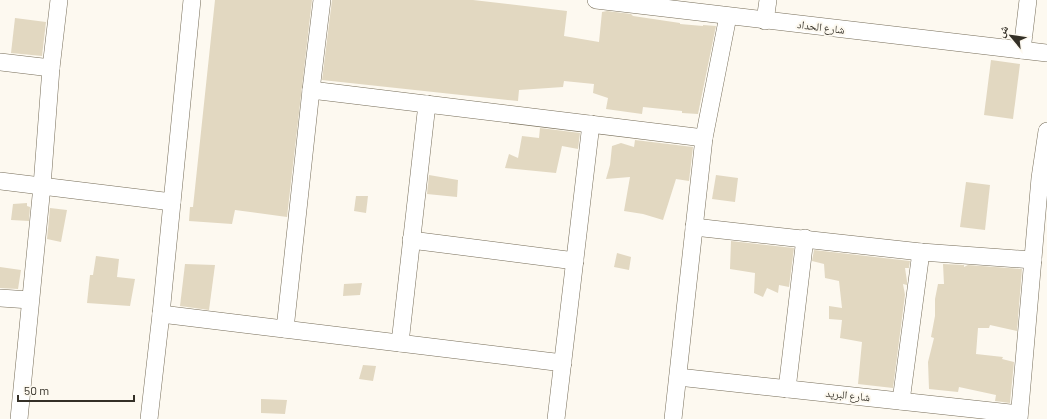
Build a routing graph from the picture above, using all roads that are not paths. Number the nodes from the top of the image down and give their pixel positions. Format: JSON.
{"nodes":[{"id":1,"x":59,"y":0,"type":"edge"},
{"id":2,"x":192,"y":0,"type":"edge"},
{"id":3,"x":322,"y":0,"type":"edge"},
{"id":4,"x":596,"y":0,"type":"edge"},
{"id":5,"x":768,"y":0,"type":"edge"},
{"id":6,"x":1028,"y":0,"type":"edge"},
{"id":7,"x":653,"y":3,"type":"edge"},
{"id":8,"x":728,"y":16,"type":"junction"},
{"id":9,"x":765,"y":21,"type":"junction"},
{"id":10,"x":1022,"y":50,"type":"junction"},
{"id":11,"x":1047,"y":53,"type":"edge"},
{"id":12,"x":0,"y":62,"type":"edge"},
{"id":13,"x":52,"y":68,"type":"junction"},
{"id":14,"x":311,"y":90,"type":"junction"},
{"id":15,"x":427,"y":104,"type":"junction"},
{"id":16,"x":591,"y":124,"type":"junction"},
{"id":17,"x":1047,"y":131,"type":"edge"},
{"id":18,"x":704,"y":138,"type":"junction"},
{"id":19,"x":1044,"y":179,"type":"edge"},
{"id":20,"x":0,"y":181,"type":"edge"},
{"id":21,"x":42,"y":186,"type":"junction"},
{"id":22,"x":172,"y":202,"type":"junction"},
{"id":23,"x":694,"y":227,"type":"junction"},
{"id":24,"x":805,"y":238,"type":"junction"},
{"id":25,"x":411,"y":240,"type":"junction"},
{"id":26,"x":921,"y":252,"type":"junction"},
{"id":27,"x":1033,"y":260,"type":"junction"},
{"id":28,"x":575,"y":261,"type":"junction"},
{"id":29,"x":0,"y":298,"type":"edge"},
{"id":30,"x":30,"y":300,"type":"junction"},
{"id":31,"x":161,"y":314,"type":"junction"},
{"id":32,"x":285,"y":329,"type":"junction"},
{"id":33,"x":400,"y":343,"type":"junction"},
{"id":34,"x":563,"y":363,"type":"junction"},
{"id":35,"x":678,"y":377,"type":"junction"},
{"id":36,"x":787,"y":389,"type":"junction"},
{"id":37,"x":901,"y":401,"type":"junction"},
{"id":38,"x":1019,"y":416,"type":"edge"},
{"id":39,"x":19,"y":419,"type":"edge"},
{"id":40,"x":148,"y":419,"type":"edge"},
{"id":41,"x":556,"y":419,"type":"edge"},
{"id":42,"x":673,"y":419,"type":"edge"}],
"edges":[{"from":1,"to":13,"type":"street"},
{"from":2,"to":22,"type":"street"},
{"from":3,"to":14,"type":"street"},
{"from":4,"to":7,"type":"street","name":"شارع الحداد"},
{"from":5,"to":9,"type":"street"},
{"from":6,"to":10,"type":"street"},
{"from":7,"to":8,"type":"street","name":"شارع الحداد"},
{"from":8,"to":9,"type":"street","name":"شارع الحداد"},
{"from":8,"to":18,"type":"street"},
{"from":9,"to":10,"type":"street","name":"شارع الحداد"},
{"from":10,"to":11,"type":"street","name":"شارع الحداد"},
{"from":12,"to":13,"type":"street"},
{"from":13,"to":21,"type":"street"},
{"from":14,"to":15,"type":"street"},
{"from":14,"to":32,"type":"street"},
{"from":15,"to":16,"type":"street"},
{"from":15,"to":25,"type":"street"},
{"from":16,"to":18,"type":"street"},
{"from":16,"to":28,"type":"street"},
{"from":17,"to":19,"type":"street"},
{"from":18,"to":23,"type":"street"},
{"from":19,"to":27,"type":"street"},
{"from":20,"to":21,"type":"street"},
{"from":21,"to":22,"type":"street"},
{"from":21,"to":30,"type":"street"},
{"from":22,"to":31,"type":"street"},
{"from":23,"to":24,"type":"street"},
{"from":23,"to":35,"type":"street"},
{"from":24,"to":26,"type":"street"},
{"from":24,"to":36,"type":"street"},
{"from":25,"to":28,"type":"street"},
{"from":25,"to":33,"type":"street"},
{"from":26,"to":27,"type":"street"},
{"from":26,"to":37,"type":"street"},
{"from":27,"to":38,"type":"street"},
{"from":28,"to":34,"type":"street"},
{"from":29,"to":30,"type":"street"},
{"from":30,"to":39,"type":"street"},
{"from":31,"to":32,"type":"street"},
{"from":31,"to":40,"type":"street"},
{"from":32,"to":33,"type":"street"},
{"from":33,"to":34,"type":"street"},
{"from":34,"to":41,"type":"street"},
{"from":35,"to":36,"type":"street","name":"شارع البريد"},
{"from":35,"to":42,"type":"street"},
{"from":36,"to":37,"type":"street","name":"شارع البريد"},
{"from":37,"to":38,"type":"street","name":"شارع البريد"}]}
